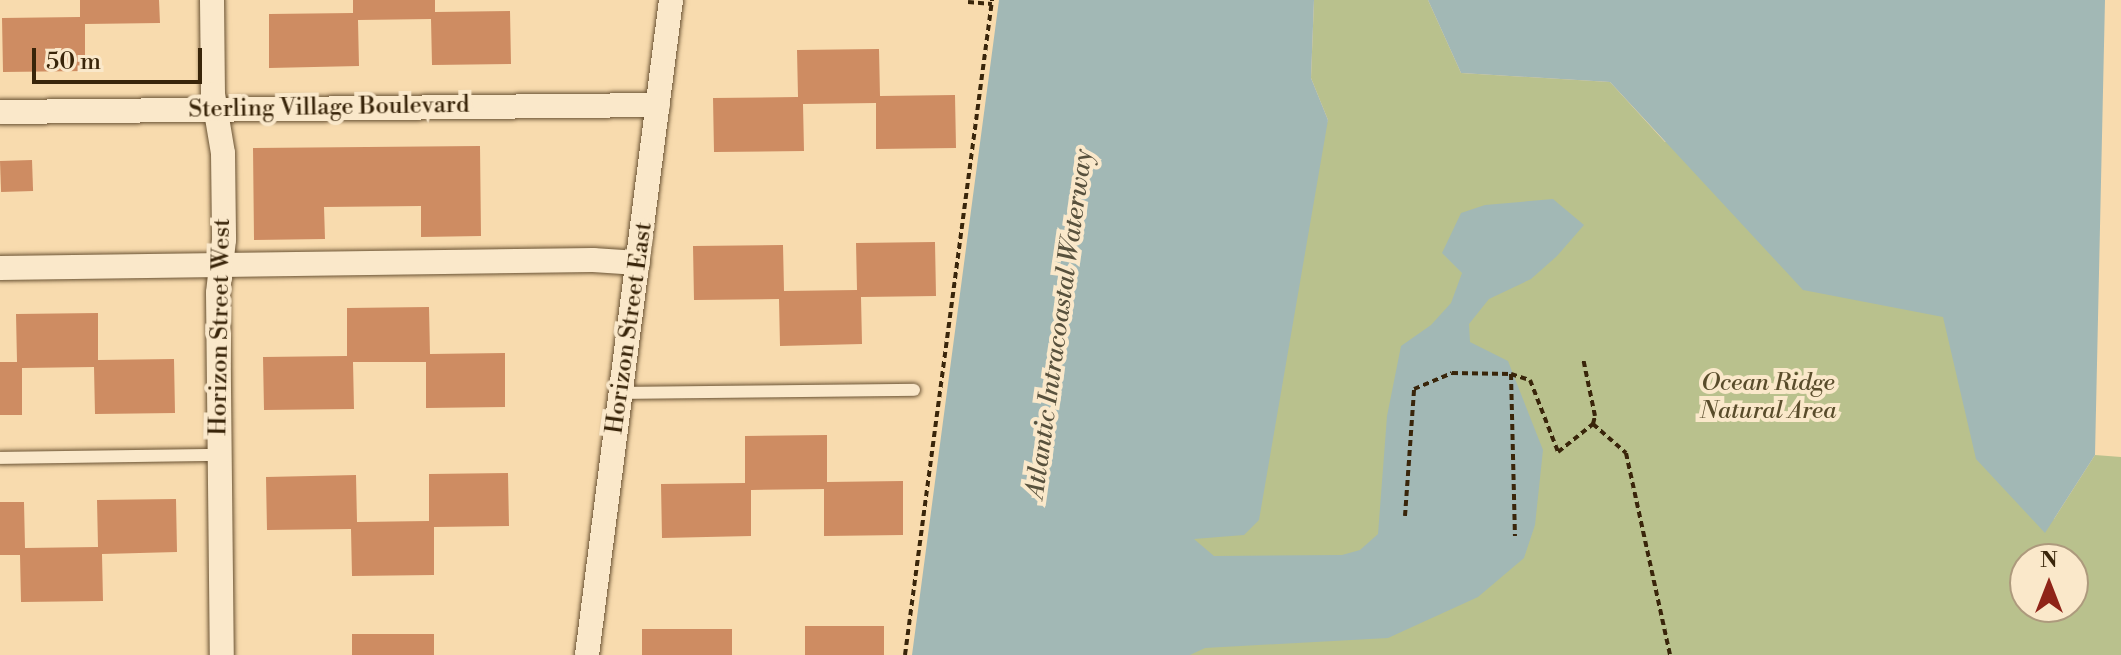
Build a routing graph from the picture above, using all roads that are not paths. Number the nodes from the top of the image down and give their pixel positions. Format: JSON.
{"nodes":[{"id":1,"x":212,"y":0,"type":"edge"},
{"id":2,"x":671,"y":0,"type":"edge"},
{"id":3,"x":658,"y":105,"type":"junction"},
{"id":4,"x":216,"y":109,"type":"junction"},
{"id":5,"x":1,"y":113,"type":"edge"},
{"id":6,"x":638,"y":263,"type":"junction"},
{"id":7,"x":221,"y":266,"type":"junction"},
{"id":8,"x":0,"y":268,"type":"edge"},
{"id":9,"x":914,"y":390,"type":"dead end"},
{"id":10,"x":621,"y":393,"type":"junction"},
{"id":11,"x":218,"y":455,"type":"junction"},
{"id":12,"x":0,"y":458,"type":"edge"},
{"id":13,"x":222,"y":655,"type":"edge"},
{"id":14,"x":587,"y":655,"type":"edge"}],
"edges":[{"from":1,"to":4,"type":"street","name":"Horizon Street West"},
{"from":2,"to":3,"type":"street","name":"Horizon Street East"},
{"from":3,"to":4,"type":"street","name":"Sterling Village Boulevard"},
{"from":3,"to":6,"type":"street","name":"Horizon Street East"},
{"from":4,"to":5,"type":"street","name":"Sterling Village Boulevard"},
{"from":4,"to":7,"type":"street","name":"Horizon Street West"},
{"from":6,"to":7,"type":"street"},
{"from":6,"to":10,"type":"street","name":"Horizon Street East"},
{"from":7,"to":8,"type":"street"},
{"from":7,"to":11,"type":"street","name":"Horizon Street West"},
{"from":9,"to":10,"type":"lane"},
{"from":10,"to":14,"type":"street","name":"Horizon Street East"},
{"from":11,"to":12,"type":"lane"},
{"from":11,"to":13,"type":"street","name":"Horizon Street West"}]}
